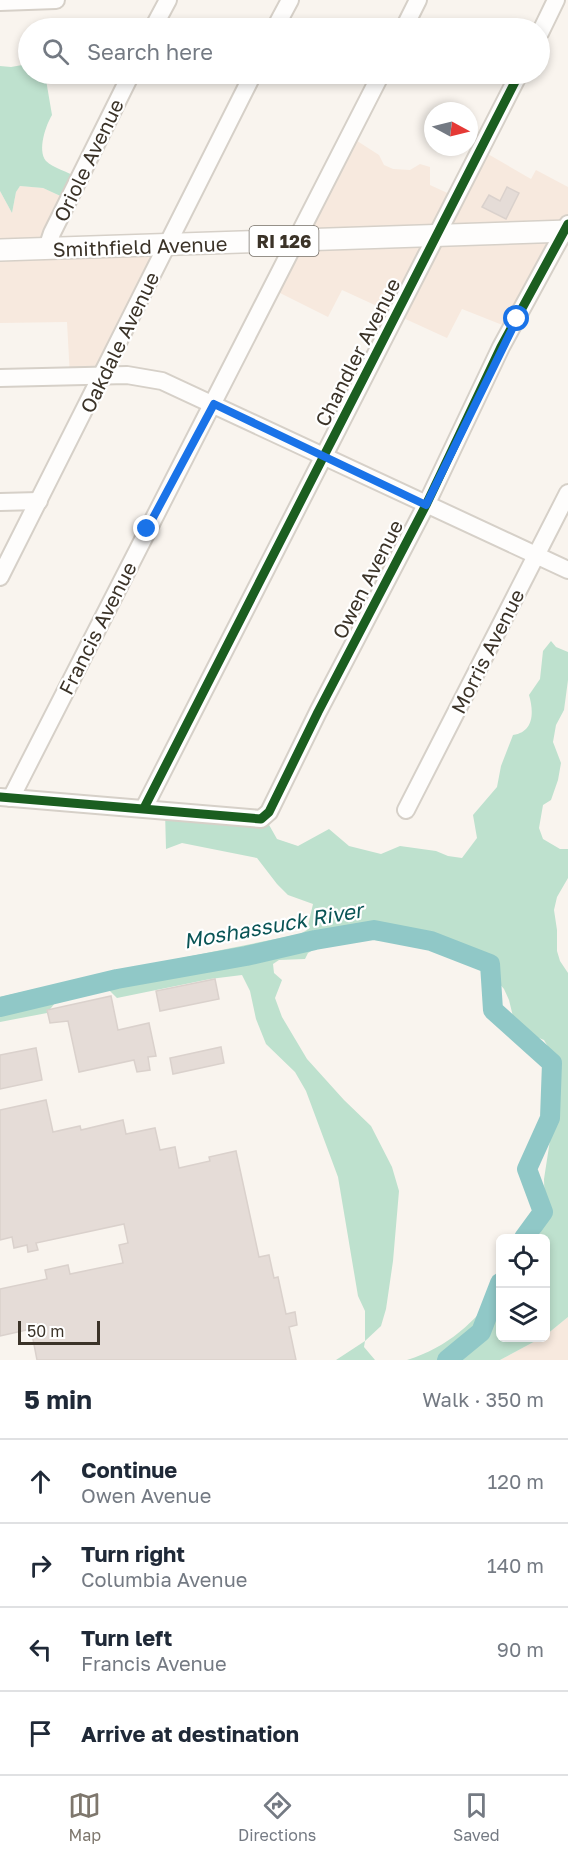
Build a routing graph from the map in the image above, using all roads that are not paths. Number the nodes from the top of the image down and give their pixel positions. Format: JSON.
{"nodes":[{"id":1,"x":56,"y":0,"type":"edge"},
{"id":2,"x":168,"y":0,"type":"edge"},
{"id":3,"x":290,"y":0,"type":"edge"},
{"id":4,"x":418,"y":0,"type":"edge"},
{"id":5,"x":556,"y":0,"type":"edge"},
{"id":6,"x":29,"y":1,"type":"edge"},
{"id":7,"x":0,"y":2,"type":"edge"},
{"id":8,"x":158,"y":18,"type":"edge"},
{"id":9,"x":281,"y":18,"type":"edge"},
{"id":10,"x":409,"y":18,"type":"edge"},
{"id":11,"x":547,"y":18,"type":"edge"},
{"id":12,"x":126,"y":84,"type":"edge"},
{"id":13,"x":248,"y":84,"type":"edge"},
{"id":14,"x":376,"y":84,"type":"edge"},
{"id":15,"x":514,"y":84,"type":"edge"},
{"id":16,"x":567,"y":229,"type":"edge"},
{"id":17,"x":436,"y":235,"type":"junction"},
{"id":18,"x":297,"y":240,"type":"junction"},
{"id":19,"x":167,"y":246,"type":"junction"},
{"id":20,"x":47,"y":248,"type":"junction"},
{"id":21,"x":0,"y":250,"type":"edge"},
{"id":22,"x":103,"y":375,"type":"junction"},
{"id":23,"x":0,"y":378,"type":"edge"},
{"id":24,"x":214,"y":404,"type":"junction"},
{"id":25,"x":324,"y":455,"type":"junction"},
{"id":26,"x":568,"y":493,"type":"edge"},
{"id":27,"x":39,"y":501,"type":"junction"},
{"id":28,"x":0,"y":502,"type":"edge"},
{"id":29,"x":426,"y":505,"type":"junction"},
{"id":30,"x":536,"y":555,"type":"junction"},
{"id":31,"x":568,"y":570,"type":"edge"},
{"id":32,"x":0,"y":577,"type":"edge"},
{"id":33,"x":5,"y":797,"type":"edge"},
{"id":34,"x":144,"y":808,"type":"junction"},
{"id":35,"x":406,"y":810,"type":"dead end"}],
"edges":[{"from":1,"to":6,"type":"street"},
{"from":2,"to":8,"type":"street"},
{"from":3,"to":9,"type":"street"},
{"from":4,"to":10,"type":"street"},
{"from":5,"to":11,"type":"street"},
{"from":6,"to":7,"type":"street"},
{"from":12,"to":20,"type":"street","name":"Oriole Avenue"},
{"from":13,"to":19,"type":"street","name":"Oakdale Avenue"},
{"from":14,"to":18,"type":"street","name":"Francis Avenue"},
{"from":15,"to":17,"type":"street","name":"Chandler Avenue"},
{"from":16,"to":17,"type":"main road","name":"Smithfield Avenue","number":"RI 126"},
{"from":16,"to":29,"type":"street","name":"Owen Avenue"},
{"from":17,"to":18,"type":"main road","name":"Smithfield Avenue","number":"RI 126"},
{"from":17,"to":25,"type":"street","name":"Chandler Avenue"},
{"from":18,"to":19,"type":"main road","name":"Smithfield Avenue","number":"RI 126"},
{"from":18,"to":24,"type":"street","name":"Francis Avenue"},
{"from":19,"to":20,"type":"main road","name":"Smithfield Avenue","number":"RI 126"},
{"from":19,"to":22,"type":"street","name":"Oakdale Avenue"},
{"from":20,"to":21,"type":"main road","name":"Smithfield Avenue","number":"RI 126"},
{"from":22,"to":23,"type":"street"},
{"from":22,"to":24,"type":"street"},
{"from":22,"to":27,"type":"street","name":"Oakdale Avenue"},
{"from":24,"to":25,"type":"street"},
{"from":24,"to":33,"type":"street","name":"Francis Avenue"},
{"from":25,"to":29,"type":"street"},
{"from":25,"to":34,"type":"street","name":"Chandler Avenue"},
{"from":26,"to":30,"type":"street","name":"Morris Avenue"},
{"from":27,"to":28,"type":"street"},
{"from":27,"to":32,"type":"street","name":"Oakdale Avenue"},
{"from":29,"to":30,"type":"street"},
{"from":29,"to":34,"type":"street","name":"Owen Avenue"},
{"from":30,"to":31,"type":"street"},
{"from":30,"to":35,"type":"street","name":"Morris Avenue"},
{"from":33,"to":34,"type":"street"}]}
